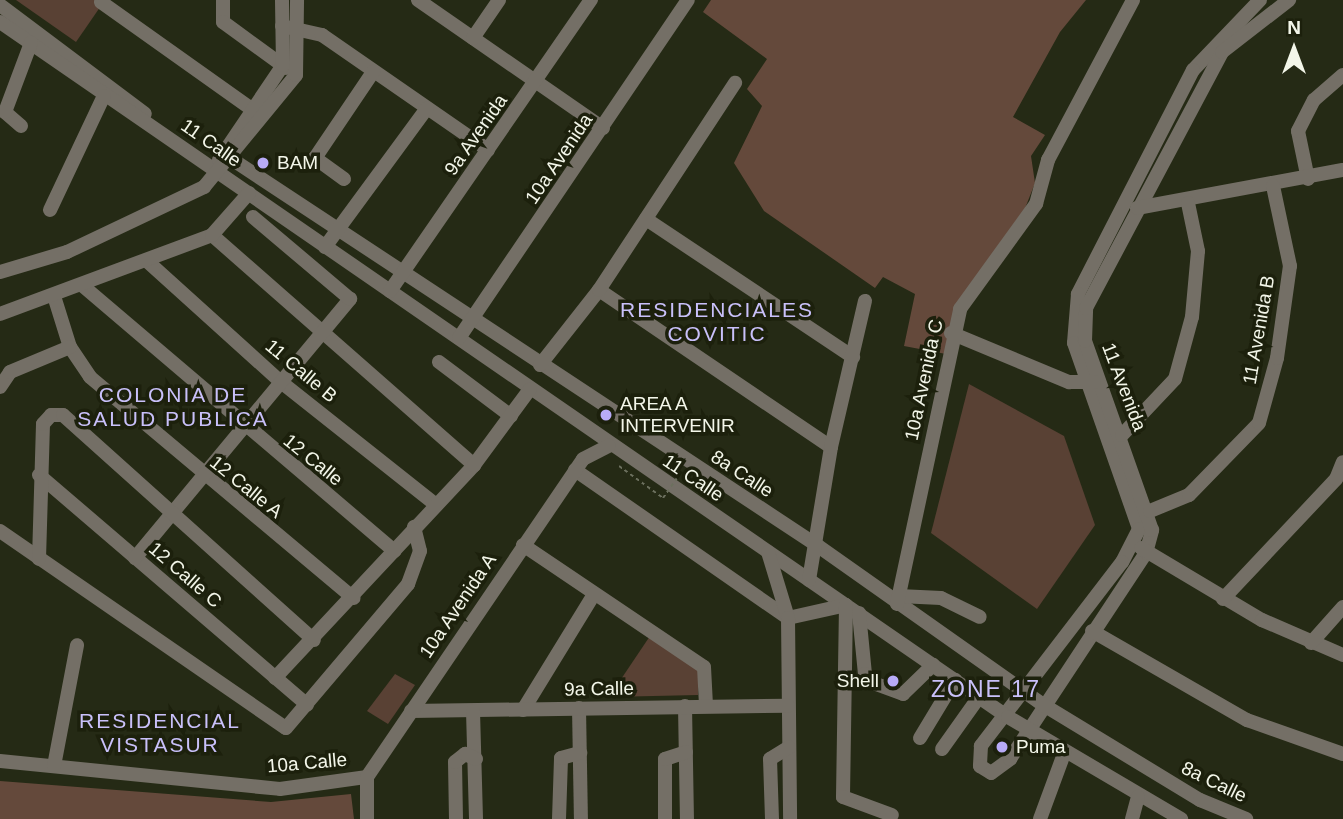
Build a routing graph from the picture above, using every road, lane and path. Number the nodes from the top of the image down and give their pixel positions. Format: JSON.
{"nodes":[{"id":1,"x":223,"y":0,"type":"edge"},
{"id":2,"x":282,"y":0,"type":"edge"},
{"id":3,"x":297,"y":0,"type":"edge"},
{"id":4,"x":418,"y":0,"type":"edge"},
{"id":5,"x":499,"y":0,"type":"edge"},
{"id":6,"x":591,"y":0,"type":"edge"},
{"id":7,"x":688,"y":0,"type":"edge"},
{"id":8,"x":1133,"y":0,"type":"edge"},
{"id":9,"x":1260,"y":0,"type":"edge"},
{"id":10,"x":1289,"y":0,"type":"edge"},
{"id":11,"x":101,"y":2,"type":"dead end"},
{"id":12,"x":0,"y":5,"type":"edge"},
{"id":13,"x":0,"y":22,"type":"edge"},
{"id":14,"x":289,"y":26,"type":"junction"},
{"id":15,"x":473,"y":38,"type":"junction"},
{"id":16,"x":31,"y":43,"type":"junction"},
{"id":17,"x":1216,"y":49,"type":"junction"},
{"id":18,"x":283,"y":65,"type":"junction"},
{"id":19,"x":373,"y":72,"type":"junction"},
{"id":20,"x":296,"y":75,"type":"junction"},
{"id":21,"x":1343,"y":75,"type":"edge"},
{"id":22,"x":536,"y":83,"type":"junction"},
{"id":23,"x":735,"y":83,"type":"dead end"},
{"id":24,"x":103,"y":96,"type":"junction"},
{"id":25,"x":427,"y":108,"type":"junction"},
{"id":26,"x":253,"y":110,"type":"junction"},
{"id":27,"x":21,"y":126,"type":"dead end"},
{"id":28,"x":603,"y":128,"type":"junction"},
{"id":29,"x":160,"y":130,"type":"junction"},
{"id":30,"x":488,"y":150,"type":"junction"},
{"id":31,"x":226,"y":156,"type":"junction"},
{"id":32,"x":217,"y":170,"type":"junction"},
{"id":33,"x":1343,"y":170,"type":"edge"},
{"id":34,"x":344,"y":179,"type":"dead end"},
{"id":35,"x":1308,"y":179,"type":"junction"},
{"id":36,"x":1273,"y":186,"type":"junction"},
{"id":37,"x":249,"y":193,"type":"junction"},
{"id":38,"x":1188,"y":203,"type":"junction"},
{"id":39,"x":1125,"y":204,"type":"junction"},
{"id":40,"x":50,"y":210,"type":"dead end"},
{"id":41,"x":1142,"y":210,"type":"junction"},
{"id":42,"x":253,"y":217,"type":"dead end"},
{"id":43,"x":646,"y":219,"type":"junction"},
{"id":44,"x":338,"y":229,"type":"junction"},
{"id":45,"x":212,"y":235,"type":"junction"},
{"id":46,"x":325,"y":247,"type":"junction"},
{"id":47,"x":147,"y":261,"type":"junction"},
{"id":48,"x":0,"y":272,"type":"edge"},
{"id":49,"x":402,"y":275,"type":"junction"},
{"id":50,"x":83,"y":286,"type":"junction"},
{"id":51,"x":598,"y":290,"type":"junction"},
{"id":52,"x":390,"y":291,"type":"junction"},
{"id":53,"x":54,"y":296,"type":"junction"},
{"id":54,"x":865,"y":301,"type":"dead end"},
{"id":55,"x":0,"y":314,"type":"edge"},
{"id":56,"x":470,"y":322,"type":"junction"},
{"id":57,"x":951,"y":332,"type":"junction"},
{"id":58,"x":323,"y":336,"type":"junction"},
{"id":59,"x":458,"y":338,"type":"junction"},
{"id":60,"x":70,"y":347,"type":"junction"},
{"id":61,"x":853,"y":357,"type":"junction"},
{"id":62,"x":439,"y":362,"type":"dead end"},
{"id":63,"x":540,"y":365,"type":"junction"},
{"id":64,"x":281,"y":382,"type":"junction"},
{"id":65,"x":1094,"y":382,"type":"junction"},
{"id":66,"x":0,"y":387,"type":"edge"},
{"id":67,"x":530,"y":389,"type":"junction"},
{"id":68,"x":511,"y":416,"type":"junction"},
{"id":69,"x":582,"y":427,"type":"junction"},
{"id":70,"x":243,"y":428,"type":"junction"},
{"id":71,"x":1122,"y":436,"type":"junction"},
{"id":72,"x":609,"y":446,"type":"junction"},
{"id":73,"x":831,"y":447,"type":"junction"},
{"id":74,"x":1343,"y":462,"type":"edge"},
{"id":75,"x":474,"y":465,"type":"junction"},
{"id":76,"x":579,"y":465,"type":"junction"},
{"id":77,"x":618,"y":467,"type":"dead end"},
{"id":78,"x":38,"y":475,"type":"junction"},
{"id":79,"x":202,"y":476,"type":"junction"},
{"id":80,"x":677,"y":478,"type":"dead end"},
{"id":81,"x":436,"y":505,"type":"junction"},
{"id":82,"x":1150,"y":511,"type":"junction"},
{"id":83,"x":171,"y":513,"type":"junction"},
{"id":84,"x":414,"y":527,"type":"junction"},
{"id":85,"x":0,"y":531,"type":"edge"},
{"id":86,"x":1134,"y":542,"type":"junction"},
{"id":87,"x":523,"y":545,"type":"junction"},
{"id":88,"x":818,"y":546,"type":"junction"},
{"id":89,"x":394,"y":551,"type":"junction"},
{"id":90,"x":767,"y":551,"type":"junction"},
{"id":91,"x":1146,"y":553,"type":"junction"},
{"id":92,"x":135,"y":558,"type":"junction"},
{"id":93,"x":38,"y":559,"type":"junction"},
{"id":94,"x":809,"y":580,"type":"junction"},
{"id":95,"x":594,"y":594,"type":"junction"},
{"id":96,"x":353,"y":598,"type":"junction"},
{"id":97,"x":1223,"y":599,"type":"junction"},
{"id":98,"x":898,"y":600,"type":"junction"},
{"id":99,"x":846,"y":604,"type":"junction"},
{"id":100,"x":1343,"y":607,"type":"edge"},
{"id":101,"x":859,"y":613,"type":"junction"},
{"id":102,"x":980,"y":617,"type":"dead end"},
{"id":103,"x":788,"y":618,"type":"junction"},
{"id":104,"x":1092,"y":631,"type":"junction"},
{"id":105,"x":314,"y":640,"type":"junction"},
{"id":106,"x":1311,"y":643,"type":"junction"},
{"id":107,"x":77,"y":645,"type":"dead end"},
{"id":108,"x":1343,"y":655,"type":"edge"},
{"id":109,"x":933,"y":665,"type":"junction"},
{"id":110,"x":275,"y":678,"type":"junction"},
{"id":111,"x":955,"y":680,"type":"junction"},
{"id":112,"x":1026,"y":694,"type":"junction"},
{"id":113,"x":979,"y":697,"type":"junction"},
{"id":114,"x":1041,"y":704,"type":"junction"},
{"id":115,"x":307,"y":705,"type":"junction"},
{"id":116,"x":685,"y":706,"type":"junction"},
{"id":117,"x":706,"y":706,"type":"junction"},
{"id":118,"x":788,"y":706,"type":"junction"},
{"id":119,"x":579,"y":708,"type":"junction"},
{"id":120,"x":523,"y":710,"type":"junction"},
{"id":121,"x":411,"y":711,"type":"junction"},
{"id":122,"x":473,"y":711,"type":"junction"},
{"id":123,"x":1008,"y":717,"type":"junction"},
{"id":124,"x":1026,"y":727,"type":"junction"},
{"id":125,"x":920,"y":738,"type":"dead end"},
{"id":126,"x":789,"y":747,"type":"junction"},
{"id":127,"x":942,"y":749,"type":"dead end"},
{"id":128,"x":1065,"y":751,"type":"junction"},
{"id":129,"x":687,"y":752,"type":"junction"},
{"id":130,"x":580,"y":753,"type":"junction"},
{"id":131,"x":1343,"y":754,"type":"edge"},
{"id":132,"x":476,"y":759,"type":"junction"},
{"id":133,"x":0,"y":761,"type":"edge"},
{"id":134,"x":54,"y":766,"type":"junction"},
{"id":135,"x":367,"y":777,"type":"junction"},
{"id":136,"x":1138,"y":797,"type":"junction"},
{"id":137,"x":892,"y":816,"type":"dead end"},
{"id":138,"x":789,"y":818,"type":"edge"},
{"id":139,"x":367,"y":819,"type":"edge"},
{"id":140,"x":456,"y":819,"type":"edge"},
{"id":141,"x":476,"y":819,"type":"edge"},
{"id":142,"x":559,"y":819,"type":"edge"},
{"id":143,"x":581,"y":819,"type":"edge"},
{"id":144,"x":664,"y":819,"type":"edge"},
{"id":145,"x":687,"y":819,"type":"edge"},
{"id":146,"x":772,"y":819,"type":"edge"},
{"id":147,"x":1040,"y":819,"type":"edge"},
{"id":148,"x":1132,"y":819,"type":"edge"},
{"id":149,"x":1181,"y":819,"type":"edge"},
{"id":150,"x":1246,"y":819,"type":"edge"}],
"edges":[{"from":1,"to":18,"type":"street"},
{"from":2,"to":14,"type":"street"},
{"from":3,"to":14,"type":"street"},
{"from":4,"to":15,"type":"street"},
{"from":5,"to":15,"type":"street"},
{"from":6,"to":22,"type":"street","name":"9a Avenida"},
{"from":7,"to":28,"type":"street","name":"10a Avenida"},
{"from":8,"to":57,"type":"street","name":"10a Avenida C"},
{"from":9,"to":17,"type":"street"},
{"from":10,"to":17,"type":"street"},
{"from":11,"to":26,"type":"street"},
{"from":12,"to":29,"type":"street","name":"11 Calle"},
{"from":13,"to":16,"type":"street","name":"11 Calle"},
{"from":14,"to":18,"type":"street"},
{"from":14,"to":19,"type":"street"},
{"from":14,"to":20,"type":"street"},
{"from":15,"to":22,"type":"street"},
{"from":16,"to":24,"type":"street","name":"11 Calle"},
{"from":16,"to":27,"type":"street"},
{"from":17,"to":39,"type":"street","name":"11 Avenida"},
{"from":17,"to":41,"type":"street","name":"11 Avenida"},
{"from":18,"to":20,"type":"street"},
{"from":18,"to":26,"type":"street"},
{"from":19,"to":25,"type":"street"},
{"from":19,"to":34,"type":"street"},
{"from":20,"to":31,"type":"street"},
{"from":21,"to":35,"type":"street"},
{"from":22,"to":28,"type":"street"},
{"from":22,"to":30,"type":"street","name":"9a Avenida"},
{"from":23,"to":43,"type":"street"},
{"from":24,"to":29,"type":"street","name":"11 Calle"},
{"from":24,"to":40,"type":"street"},
{"from":25,"to":30,"type":"street"},
{"from":25,"to":44,"type":"street"},
{"from":26,"to":31,"type":"street"},
{"from":28,"to":56,"type":"street","name":"10a Avenida"},
{"from":29,"to":32,"type":"street","name":"11 Calle"},
{"from":30,"to":49,"type":"street","name":"9a Avenida"},
{"from":31,"to":32,"type":"street"},
{"from":31,"to":44,"type":"street","name":"8a Calle"},
{"from":32,"to":37,"type":"street","name":"11 Calle"},
{"from":32,"to":48,"type":"street"},
{"from":33,"to":35,"type":"street"},
{"from":35,"to":36,"type":"street"},
{"from":36,"to":38,"type":"street"},
{"from":36,"to":82,"type":"street","name":"11 Avenida B"},
{"from":37,"to":45,"type":"street"},
{"from":37,"to":46,"type":"street","name":"11 Calle"},
{"from":38,"to":41,"type":"street"},
{"from":38,"to":71,"type":"street"},
{"from":39,"to":41,"type":"street"},
{"from":39,"to":65,"type":"street","name":"11 Avenida"},
{"from":41,"to":65,"type":"street","name":"11 Avenida"},
{"from":42,"to":58,"type":"street"},
{"from":43,"to":51,"type":"street"},
{"from":43,"to":61,"type":"street"},
{"from":44,"to":46,"type":"street"},
{"from":44,"to":49,"type":"street","name":"8a Calle"},
{"from":45,"to":47,"type":"street"},
{"from":45,"to":58,"type":"street"},
{"from":46,"to":52,"type":"street","name":"11 Calle"},
{"from":47,"to":50,"type":"street"},
{"from":47,"to":64,"type":"street","name":"11 Calle B"},
{"from":49,"to":52,"type":"street","name":"9a Avenida"},
{"from":49,"to":56,"type":"street","name":"8a Calle"},
{"from":50,"to":53,"type":"street"},
{"from":50,"to":70,"type":"street","name":"12 Calle"},
{"from":51,"to":63,"type":"street"},
{"from":51,"to":73,"type":"street"},
{"from":52,"to":59,"type":"street","name":"11 Calle"},
{"from":53,"to":55,"type":"street"},
{"from":53,"to":60,"type":"street","name":"12 Calle A"},
{"from":54,"to":61,"type":"street"},
{"from":56,"to":59,"type":"street","name":"10a Avenida"},
{"from":56,"to":63,"type":"street","name":"8a Calle"},
{"from":57,"to":65,"type":"street"},
{"from":57,"to":98,"type":"street","name":"10a Avenida C"},
{"from":58,"to":64,"type":"street"},
{"from":58,"to":75,"type":"street"},
{"from":59,"to":67,"type":"street","name":"11 Calle"},
{"from":60,"to":66,"type":"street"},
{"from":60,"to":79,"type":"street","name":"12 Calle A"},
{"from":61,"to":73,"type":"street"},
{"from":62,"to":68,"type":"street"},
{"from":63,"to":88,"type":"street","name":"8a Calle"},
{"from":64,"to":70,"type":"street"},
{"from":64,"to":81,"type":"street","name":"11 Calle B"},
{"from":65,"to":71,"type":"street","name":"11 Avenida"},
{"from":65,"to":86,"type":"street","name":"11 Avenida"},
{"from":67,"to":68,"type":"street"},
{"from":67,"to":69,"type":"street","name":"11 Calle"},
{"from":68,"to":75,"type":"street"},
{"from":69,"to":72,"type":"street","name":"11 Calle"},
{"from":69,"to":76,"type":"street"},
{"from":70,"to":79,"type":"street"},
{"from":70,"to":89,"type":"street","name":"12 Calle"},
{"from":71,"to":82,"type":"street","name":"11 Avenida"},
{"from":72,"to":76,"type":"street","name":"10a Avenida A"},
{"from":72,"to":90,"type":"street","name":"11 Calle"},
{"from":73,"to":88,"type":"street"},
{"from":74,"to":97,"type":"street"},
{"from":75,"to":81,"type":"street"},
{"from":76,"to":87,"type":"street","name":"10a Avenida A"},
{"from":76,"to":103,"type":"street"},
{"from":77,"to":80,"type":"path","bridge":true},
{"from":78,"to":83,"type":"street"},
{"from":78,"to":92,"type":"street","name":"12 Calle C"},
{"from":78,"to":93,"type":"street"},
{"from":79,"to":83,"type":"street"},
{"from":79,"to":96,"type":"street","name":"12 Calle A"},
{"from":81,"to":84,"type":"street"},
{"from":82,"to":91,"type":"street","name":"11 Avenida"},
{"from":83,"to":92,"type":"street"},
{"from":83,"to":105,"type":"street"},
{"from":84,"to":89,"type":"street"},
{"from":84,"to":115,"type":"street"},
{"from":85,"to":93,"type":"street"},
{"from":86,"to":91,"type":"street"},
{"from":86,"to":112,"type":"street"},
{"from":87,"to":95,"type":"street"},
{"from":87,"to":121,"type":"street","name":"10a Avenida A"},
{"from":88,"to":94,"type":"street"},
{"from":88,"to":98,"type":"street","name":"8a Calle"},
{"from":89,"to":96,"type":"street"},
{"from":90,"to":94,"type":"street","name":"11 Calle"},
{"from":90,"to":103,"type":"street"},
{"from":91,"to":97,"type":"street"},
{"from":91,"to":104,"type":"street","name":"11 Avenida"},
{"from":92,"to":110,"type":"street","name":"12 Calle C"},
{"from":93,"to":115,"type":"street"},
{"from":94,"to":99,"type":"street","name":"11 Calle"},
{"from":95,"to":117,"type":"street"},
{"from":95,"to":120,"type":"street"},
{"from":96,"to":105,"type":"street"},
{"from":97,"to":106,"type":"street"},
{"from":98,"to":102,"type":"street"},
{"from":98,"to":112,"type":"street","name":"8a Calle"},
{"from":99,"to":101,"type":"street","name":"11 Calle"},
{"from":99,"to":103,"type":"street"},
{"from":99,"to":137,"type":"street"},
{"from":100,"to":106,"type":"street"},
{"from":101,"to":109,"type":"street","name":"11 Calle"},
{"from":101,"to":109,"type":"street"},
{"from":103,"to":118,"type":"street"},
{"from":104,"to":114,"type":"street","name":"11 Avenida"},
{"from":104,"to":131,"type":"street"},
{"from":105,"to":110,"type":"street"},
{"from":106,"to":108,"type":"street"},
{"from":107,"to":134,"type":"street"},
{"from":109,"to":111,"type":"street","name":"11 Calle"},
{"from":110,"to":115,"type":"street","name":"12 Calle C"},
{"from":111,"to":113,"type":"street","name":"11 Calle"},
{"from":111,"to":125,"type":"street"},
{"from":112,"to":114,"type":"street","name":"8a Calle"},
{"from":112,"to":123,"type":"street"},
{"from":113,"to":123,"type":"street","name":"11 Calle"},
{"from":113,"to":127,"type":"street"},
{"from":114,"to":124,"type":"street","name":"11 Avenida"},
{"from":114,"to":150,"type":"street","name":"8a Calle"},
{"from":116,"to":117,"type":"street","name":"9a Calle"},
{"from":116,"to":119,"type":"street","name":"9a Calle"},
{"from":116,"to":129,"type":"street"},
{"from":117,"to":118,"type":"street","name":"9a Calle"},
{"from":118,"to":126,"type":"street"},
{"from":119,"to":120,"type":"street","name":"9a Calle"},
{"from":119,"to":130,"type":"street"},
{"from":120,"to":122,"type":"street","name":"9a Calle"},
{"from":121,"to":122,"type":"street","name":"9a Calle"},
{"from":121,"to":135,"type":"street","name":"10a Avenida A"},
{"from":122,"to":132,"type":"street"},
{"from":123,"to":124,"type":"street","name":"11 Calle"},
{"from":123,"to":124,"type":"street","name":"11 Avenida"},
{"from":124,"to":128,"type":"street","name":"11 Calle"},
{"from":126,"to":138,"type":"street"},
{"from":126,"to":146,"type":"street"},
{"from":128,"to":136,"type":"street","name":"11 Calle"},
{"from":128,"to":147,"type":"street"},
{"from":129,"to":144,"type":"street"},
{"from":129,"to":145,"type":"street"},
{"from":130,"to":142,"type":"street"},
{"from":130,"to":143,"type":"street"},
{"from":132,"to":140,"type":"street"},
{"from":132,"to":141,"type":"street"},
{"from":133,"to":134,"type":"street","name":"10a Calle"},
{"from":134,"to":135,"type":"street","name":"10a Calle"},
{"from":135,"to":139,"type":"street"},
{"from":136,"to":148,"type":"street"},
{"from":136,"to":149,"type":"street","name":"11 Calle"}]}
